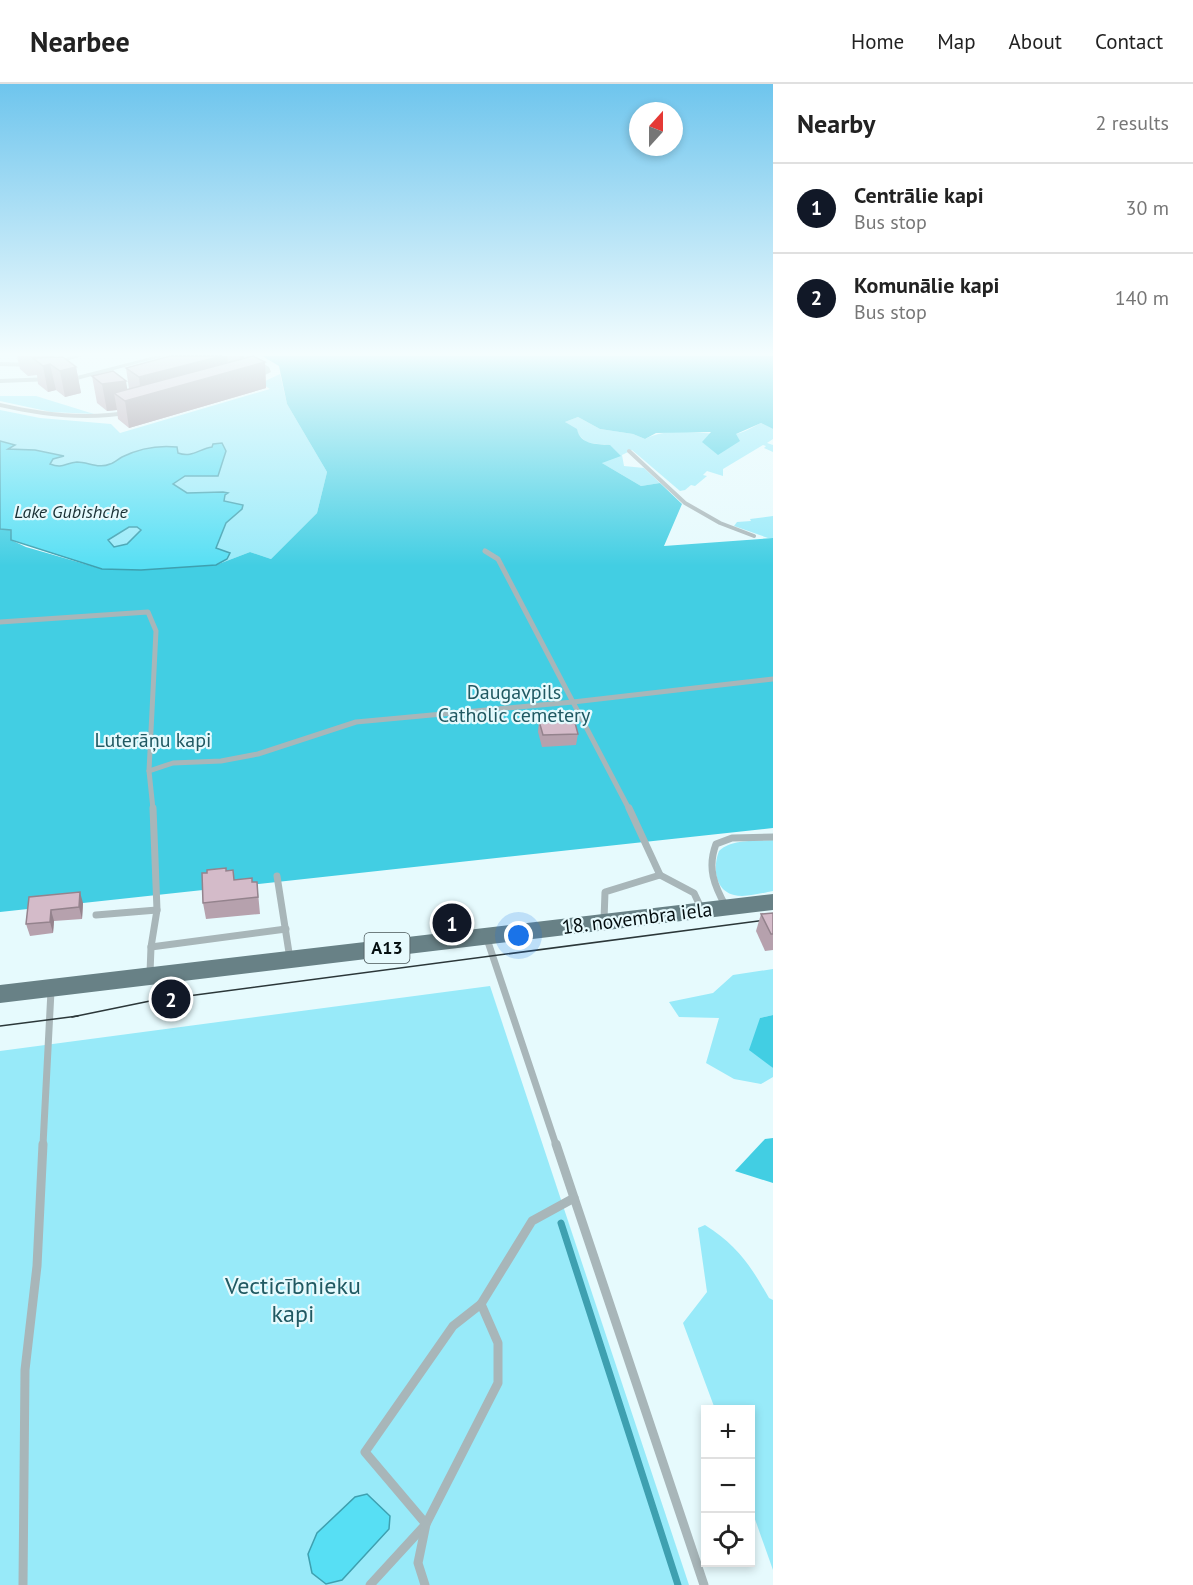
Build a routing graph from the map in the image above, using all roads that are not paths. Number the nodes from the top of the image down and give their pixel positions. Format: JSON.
{"nodes":[{"id":1,"x":629,"y":451,"type":"dead end"},
{"id":2,"x":754,"y":536,"type":"dead end"},
{"id":3,"x":485,"y":551,"type":"dead end"},
{"id":4,"x":0,"y":622,"type":"edge"},
{"id":5,"x":773,"y":679,"type":"edge"},
{"id":6,"x":573,"y":702,"type":"junction"},
{"id":7,"x":149,"y":771,"type":"junction"},
{"id":8,"x":773,"y":837,"type":"edge"},
{"id":9,"x":660,"y":875,"type":"junction"},
{"id":10,"x":277,"y":876,"type":"dead end"},
{"id":11,"x":773,"y":902,"type":"edge"},
{"id":12,"x":726,"y":907,"type":"junction"},
{"id":13,"x":157,"y":910,"type":"junction"},
{"id":14,"x":703,"y":910,"type":"junction"},
{"id":15,"x":96,"y":915,"type":"dead end"},
{"id":16,"x":604,"y":922,"type":"junction"},
{"id":17,"x":286,"y":929,"type":"junction"},
{"id":18,"x":486,"y":936,"type":"junction"},
{"id":19,"x":151,"y":947,"type":"junction"},
{"id":20,"x":291,"y":960,"type":"junction"},
{"id":21,"x":150,"y":976,"type":"junction"},
{"id":22,"x":51,"y":988,"type":"junction"},
{"id":23,"x":0,"y":994,"type":"edge"},
{"id":24,"x":574,"y":1198,"type":"junction"},
{"id":25,"x":481,"y":1304,"type":"junction"},
{"id":26,"x":426,"y":1524,"type":"junction"},
{"id":27,"x":23,"y":1585,"type":"edge"},
{"id":28,"x":370,"y":1585,"type":"edge"},
{"id":29,"x":425,"y":1585,"type":"edge"},
{"id":30,"x":704,"y":1585,"type":"edge"}],
"edges":[{"from":1,"to":2,"type":"lane"},
{"from":3,"to":6,"type":"lane"},
{"from":4,"to":7,"type":"lane"},
{"from":5,"to":6,"type":"lane"},
{"from":6,"to":7,"type":"lane"},
{"from":6,"to":9,"type":"lane"},
{"from":7,"to":13,"type":"lane"},
{"from":8,"to":12,"type":"lane"},
{"from":9,"to":14,"type":"lane"},
{"from":9,"to":16,"type":"lane"},
{"from":10,"to":17,"type":"lane"},
{"from":11,"to":12,"type":"main road","name":"18. novembra iela","number":"A13"},
{"from":12,"to":14,"type":"main road","name":"18. novembra iela","number":"A13"},
{"from":13,"to":15,"type":"lane"},
{"from":13,"to":19,"type":"lane"},
{"from":14,"to":16,"type":"main road","name":"18. novembra iela","number":"A13"},
{"from":16,"to":18,"type":"main road","name":"18. novembra iela","number":"A13"},
{"from":17,"to":19,"type":"lane"},
{"from":17,"to":20,"type":"lane"},
{"from":18,"to":20,"type":"main road","name":"18. novembra iela","number":"A13"},
{"from":18,"to":24,"type":"lane"},
{"from":19,"to":21,"type":"lane"},
{"from":20,"to":21,"type":"main road","name":"18. novembra iela","number":"A13"},
{"from":21,"to":22,"type":"main road","name":"18. novembra iela","number":"A13"},
{"from":22,"to":23,"type":"main road","name":"18. novembra iela","number":"A13"},
{"from":22,"to":27,"type":"lane"},
{"from":24,"to":25,"type":"lane"},
{"from":24,"to":30,"type":"lane"},
{"from":25,"to":26,"type":"lane"},
{"from":25,"to":26,"type":"lane"},
{"from":26,"to":28,"type":"lane"},
{"from":26,"to":29,"type":"lane"}]}
